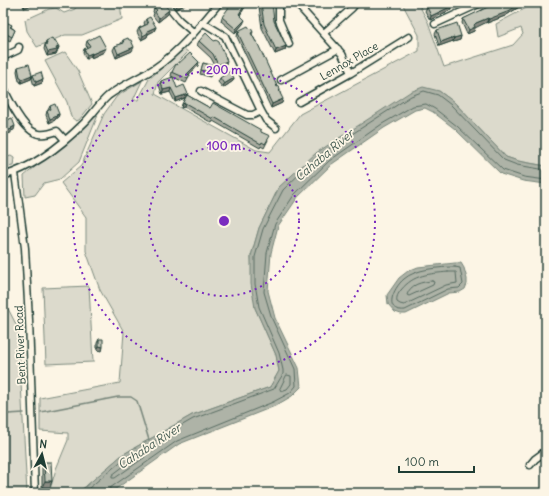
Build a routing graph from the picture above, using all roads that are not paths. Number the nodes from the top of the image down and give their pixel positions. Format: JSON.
{"nodes":[{"id":1,"x":165,"y":3,"type":"edge"},
{"id":2,"x":219,"y":3,"type":"edge"},
{"id":3,"x":280,"y":3,"type":"edge"},
{"id":4,"x":296,"y":3,"type":"edge"},
{"id":5,"x":356,"y":3,"type":"edge"},
{"id":6,"x":477,"y":4,"type":"edge"},
{"id":7,"x":202,"y":22,"type":"junction"},
{"id":8,"x":435,"y":24,"type":"dead end"},
{"id":9,"x":193,"y":32,"type":"junction"},
{"id":10,"x":324,"y":33,"type":"junction"},
{"id":11,"x":409,"y":37,"type":"dead end"},
{"id":12,"x":290,"y":44,"type":"dead end"},
{"id":13,"x":19,"y":47,"type":"dead end"},
{"id":14,"x":338,"y":49,"type":"junction"},
{"id":15,"x":3,"y":57,"type":"edge"},
{"id":16,"x":351,"y":73,"type":"junction"},
{"id":17,"x":281,"y":80,"type":"dead end"},
{"id":18,"x":3,"y":87,"type":"edge"},
{"id":19,"x":201,"y":91,"type":"dead end"},
{"id":20,"x":299,"y":102,"type":"dead end"},
{"id":21,"x":261,"y":111,"type":"junction"},
{"id":22,"x":276,"y":128,"type":"dead end"},
{"id":23,"x":64,"y":140,"type":"junction"},
{"id":24,"x":15,"y":172,"type":"junction"},
{"id":25,"x":3,"y":176,"type":"edge"},
{"id":26,"x":546,"y":451,"type":"edge"},
{"id":27,"x":530,"y":465,"type":"dead end"},
{"id":28,"x":35,"y":493,"type":"edge"}],
"edges":[{"from":1,"to":9,"type":"street"},
{"from":2,"to":7,"type":"street"},
{"from":3,"to":12,"type":"street"},
{"from":4,"to":10,"type":"street"},
{"from":5,"to":10,"type":"street"},
{"from":6,"to":8,"type":"street"},
{"from":7,"to":9,"type":"street"},
{"from":7,"to":21,"type":"street"},
{"from":9,"to":23,"type":"street"},
{"from":10,"to":14,"type":"street"},
{"from":11,"to":16,"type":"street","name":"Lennox Place"},
{"from":13,"to":15,"type":"street"},
{"from":14,"to":16,"type":"street"},
{"from":14,"to":17,"type":"street"},
{"from":16,"to":20,"type":"street","name":"Lennox Place"},
{"from":18,"to":23,"type":"street"},
{"from":19,"to":21,"type":"street"},
{"from":21,"to":22,"type":"street"},
{"from":23,"to":24,"type":"street"},
{"from":24,"to":25,"type":"street"},
{"from":24,"to":28,"type":"street","name":"Bent River Road"},
{"from":26,"to":27,"type":"street"}]}
